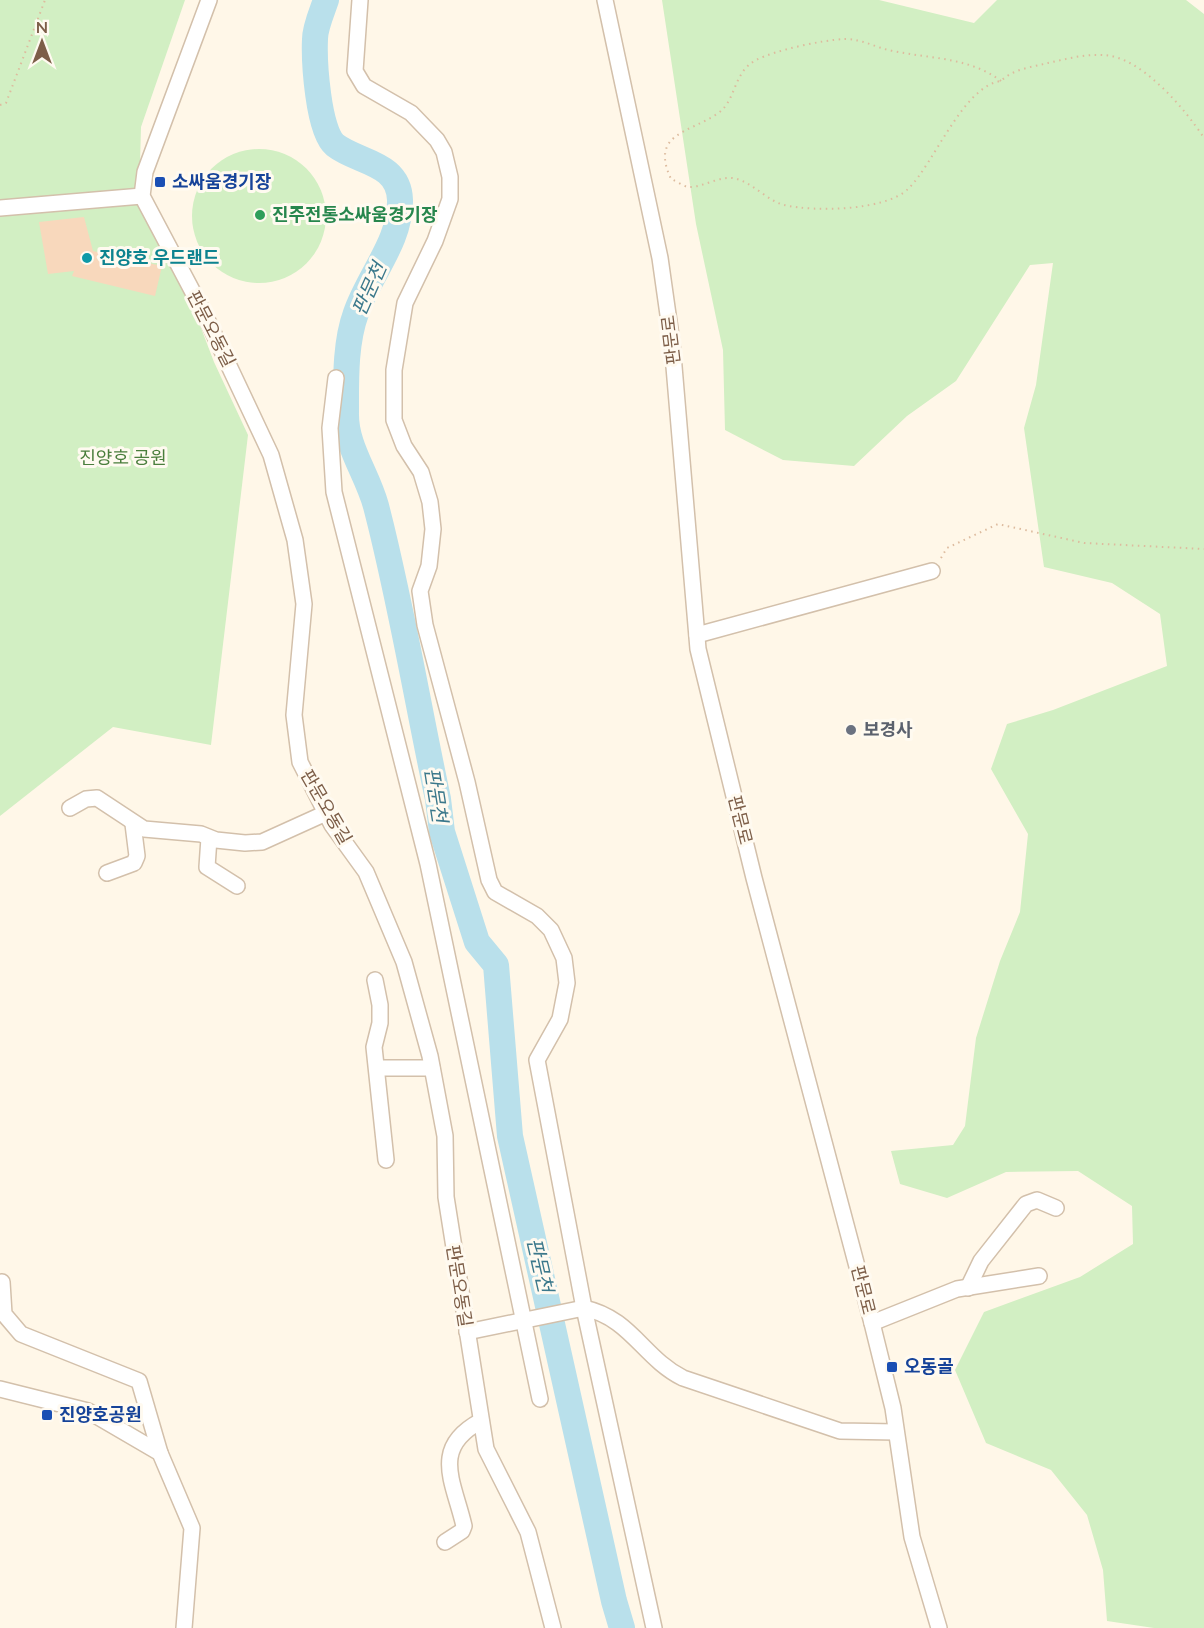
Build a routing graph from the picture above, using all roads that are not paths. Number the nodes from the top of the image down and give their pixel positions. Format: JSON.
{"nodes":[{"id":1,"x":209,"y":0,"type":"edge"},
{"id":2,"x":360,"y":0,"type":"edge"},
{"id":3,"x":604,"y":0,"type":"edge"},
{"id":4,"x":142,"y":196,"type":"junction"},
{"id":5,"x":0,"y":208,"type":"edge"},
{"id":6,"x":336,"y":378,"type":"dead end"},
{"id":7,"x":932,"y":571,"type":"road end"},
{"id":8,"x":697,"y":635,"type":"junction"},
{"id":9,"x":70,"y":808,"type":"dead end"},
{"id":10,"x":326,"y":813,"type":"junction"},
{"id":11,"x":133,"y":824,"type":"junction"},
{"id":12,"x":209,"y":838,"type":"junction"},
{"id":13,"x":107,"y":873,"type":"dead end"},
{"id":14,"x":237,"y":886,"type":"dead end"},
{"id":15,"x":375,"y":980,"type":"dead end"},
{"id":16,"x":378,"y":1068,"type":"junction"},
{"id":17,"x":432,"y":1068,"type":"junction"},
{"id":18,"x":386,"y":1160,"type":"dead end"},
{"id":19,"x":1056,"y":1208,"type":"dead end"},
{"id":20,"x":1039,"y":1276,"type":"dead end"},
{"id":21,"x":2,"y":1282,"type":"dead end"},
{"id":22,"x":968,"y":1288,"type":"junction"},
{"id":23,"x":584,"y":1308,"type":"junction"},
{"id":24,"x":525,"y":1321,"type":"junction"},
{"id":25,"x":872,"y":1323,"type":"junction"},
{"id":26,"x":466,"y":1332,"type":"junction"},
{"id":27,"x":0,"y":1389,"type":"edge"},
{"id":28,"x":540,"y":1399,"type":"dead end"},
{"id":29,"x":481,"y":1421,"type":"junction"},
{"id":30,"x":896,"y":1432,"type":"junction"},
{"id":31,"x":160,"y":1453,"type":"junction"},
{"id":32,"x":445,"y":1542,"type":"dead end"},
{"id":33,"x":184,"y":1628,"type":"edge"},
{"id":34,"x":553,"y":1628,"type":"edge"},
{"id":35,"x":654,"y":1628,"type":"edge"},
{"id":36,"x":939,"y":1628,"type":"edge"}],
"edges":[{"from":1,"to":4,"type":"street"},
{"from":2,"to":23,"type":"street"},
{"from":3,"to":8,"type":"street","name":"판문로"},
{"from":4,"to":5,"type":"street"},
{"from":4,"to":10,"type":"street","name":"판문오동길"},
{"from":6,"to":24,"type":"street"},
{"from":7,"to":8,"type":"street"},
{"from":8,"to":25,"type":"street","name":"판문로"},
{"from":9,"to":11,"type":"street"},
{"from":10,"to":12,"type":"street"},
{"from":10,"to":17,"type":"street","name":"판문오동길"},
{"from":11,"to":12,"type":"street"},
{"from":11,"to":13,"type":"street"},
{"from":12,"to":14,"type":"street"},
{"from":15,"to":16,"type":"street"},
{"from":16,"to":17,"type":"street"},
{"from":16,"to":18,"type":"street"},
{"from":17,"to":26,"type":"street","name":"판문오동길"},
{"from":19,"to":22,"type":"street"},
{"from":20,"to":22,"type":"street"},
{"from":21,"to":31,"type":"street"},
{"from":22,"to":25,"type":"street"},
{"from":23,"to":24,"type":"street"},
{"from":23,"to":30,"type":"street"},
{"from":23,"to":35,"type":"street"},
{"from":24,"to":26,"type":"street"},
{"from":24,"to":28,"type":"street"},
{"from":25,"to":30,"type":"street","name":"판문로"},
{"from":26,"to":29,"type":"street","name":"판문오동길"},
{"from":27,"to":31,"type":"street"},
{"from":29,"to":32,"type":"street"},
{"from":29,"to":34,"type":"street","name":"판문오동길"},
{"from":30,"to":36,"type":"street","name":"판문로"},
{"from":31,"to":33,"type":"street"}]}
